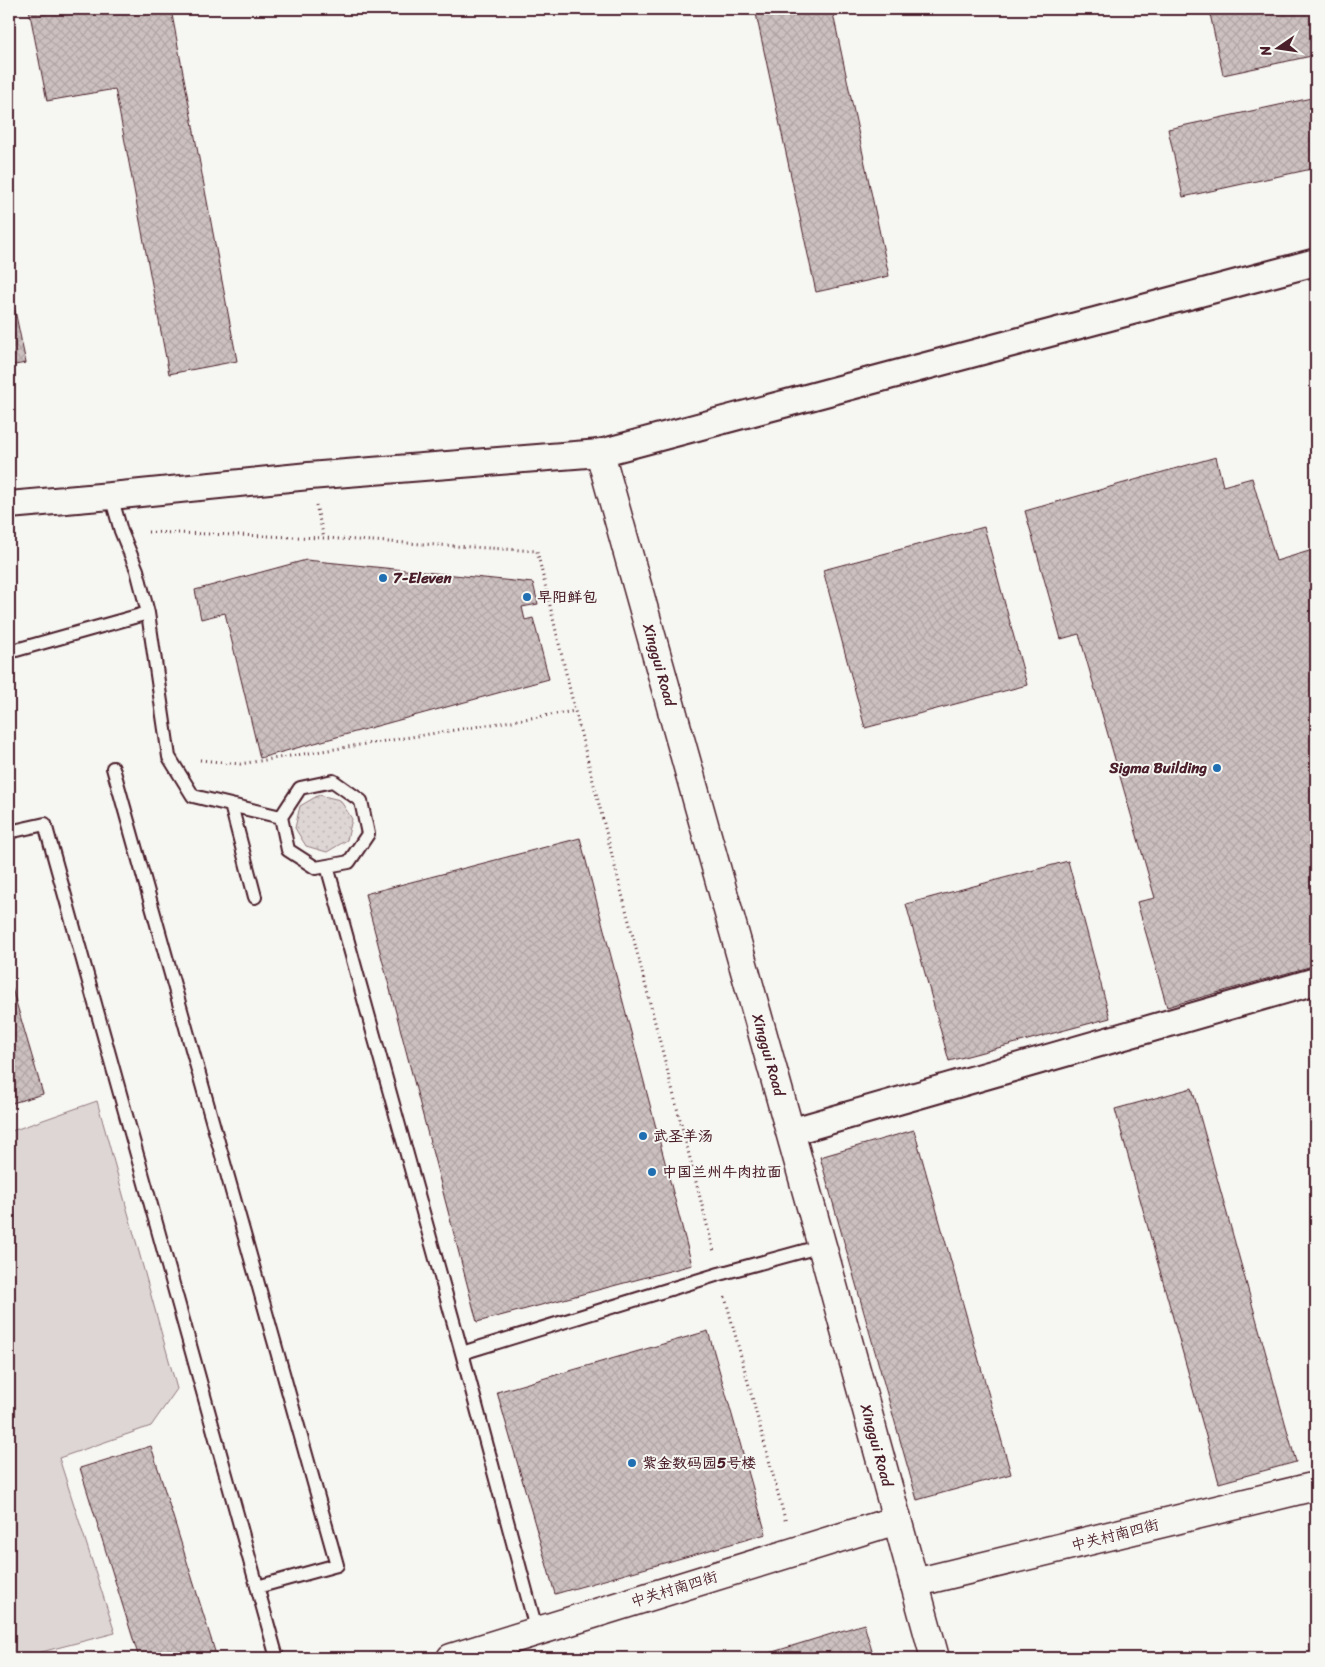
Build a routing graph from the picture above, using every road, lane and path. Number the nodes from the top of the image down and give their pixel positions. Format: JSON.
{"nodes":[{"id":1,"x":1316,"y":262,"type":"edge"},
{"id":2,"x":600,"y":453,"type":"junction"},
{"id":3,"x":111,"y":496,"type":"junction"},
{"id":4,"x":9,"y":505,"type":"edge"},
{"id":5,"x":121,"y":531,"type":"junction"},
{"id":6,"x":148,"y":613,"type":"junction"},
{"id":7,"x":9,"y":652,"type":"edge"},
{"id":8,"x":575,"y":711,"type":"junction"},
{"id":9,"x":169,"y":757,"type":"junction"},
{"id":10,"x":114,"y":768,"type":"dead end"},
{"id":11,"x":231,"y":805,"type":"junction"},
{"id":12,"x":281,"y":817,"type":"junction"},
{"id":13,"x":9,"y":832,"type":"edge"},
{"id":14,"x":327,"y":866,"type":"junction"},
{"id":15,"x":255,"y":897,"type":"dead end"},
{"id":16,"x":1316,"y":982,"type":"edge"},
{"id":17,"x":790,"y":1132,"type":"junction"},
{"id":18,"x":822,"y":1246,"type":"junction"},
{"id":19,"x":719,"y":1274,"type":"junction"},
{"id":20,"x":462,"y":1353,"type":"junction"},
{"id":21,"x":1316,"y":1486,"type":"edge"},
{"id":22,"x":897,"y":1520,"type":"junction"},
{"id":23,"x":794,"y":1552,"type":"junction"},
{"id":24,"x":914,"y":1583,"type":"junction"},
{"id":25,"x":257,"y":1587,"type":"junction"},
{"id":26,"x":537,"y":1632,"type":"junction"},
{"id":27,"x":277,"y":1658,"type":"edge"},
{"id":28,"x":452,"y":1658,"type":"edge"},
{"id":29,"x":935,"y":1658,"type":"edge"}],
"edges":[{"from":1,"to":2,"type":"street"},
{"from":2,"to":3,"type":"street"},
{"from":2,"to":17,"type":"street","name":"Xinggui Road"},
{"from":3,"to":4,"type":"street"},
{"from":3,"to":5,"type":"lane"},
{"from":5,"to":6,"type":"lane"},
{"from":5,"to":8,"type":"path"},
{"from":6,"to":7,"type":"lane"},
{"from":6,"to":9,"type":"lane"},
{"from":8,"to":9,"type":"path"},
{"from":8,"to":19,"type":"path"},
{"from":9,"to":11,"type":"lane"},
{"from":10,"to":25,"type":"lane"},
{"from":11,"to":12,"type":"lane"},
{"from":11,"to":15,"type":"lane"},
{"from":12,"to":14,"type":"lane"},
{"from":12,"to":14,"type":"lane"},
{"from":13,"to":25,"type":"lane"},
{"from":14,"to":20,"type":"lane"},
{"from":16,"to":17,"type":"street"},
{"from":17,"to":18,"type":"street","name":"Xinggui Road"},
{"from":18,"to":19,"type":"lane"},
{"from":18,"to":22,"type":"street","name":"Xinggui Road"},
{"from":19,"to":20,"type":"lane"},
{"from":19,"to":23,"type":"path"},
{"from":20,"to":26,"type":"lane"},
{"from":21,"to":24,"type":"street","name":"中关村南四街"},
{"from":22,"to":23,"type":"street","name":"中关村南四街"},
{"from":22,"to":24,"type":"street","name":"Xinggui Road"},
{"from":23,"to":26,"type":"street","name":"中关村南四街"},
{"from":24,"to":29,"type":"street","name":"Xinggui Road"},
{"from":25,"to":27,"type":"lane"},
{"from":26,"to":28,"type":"street","name":"中关村南四街"}]}
